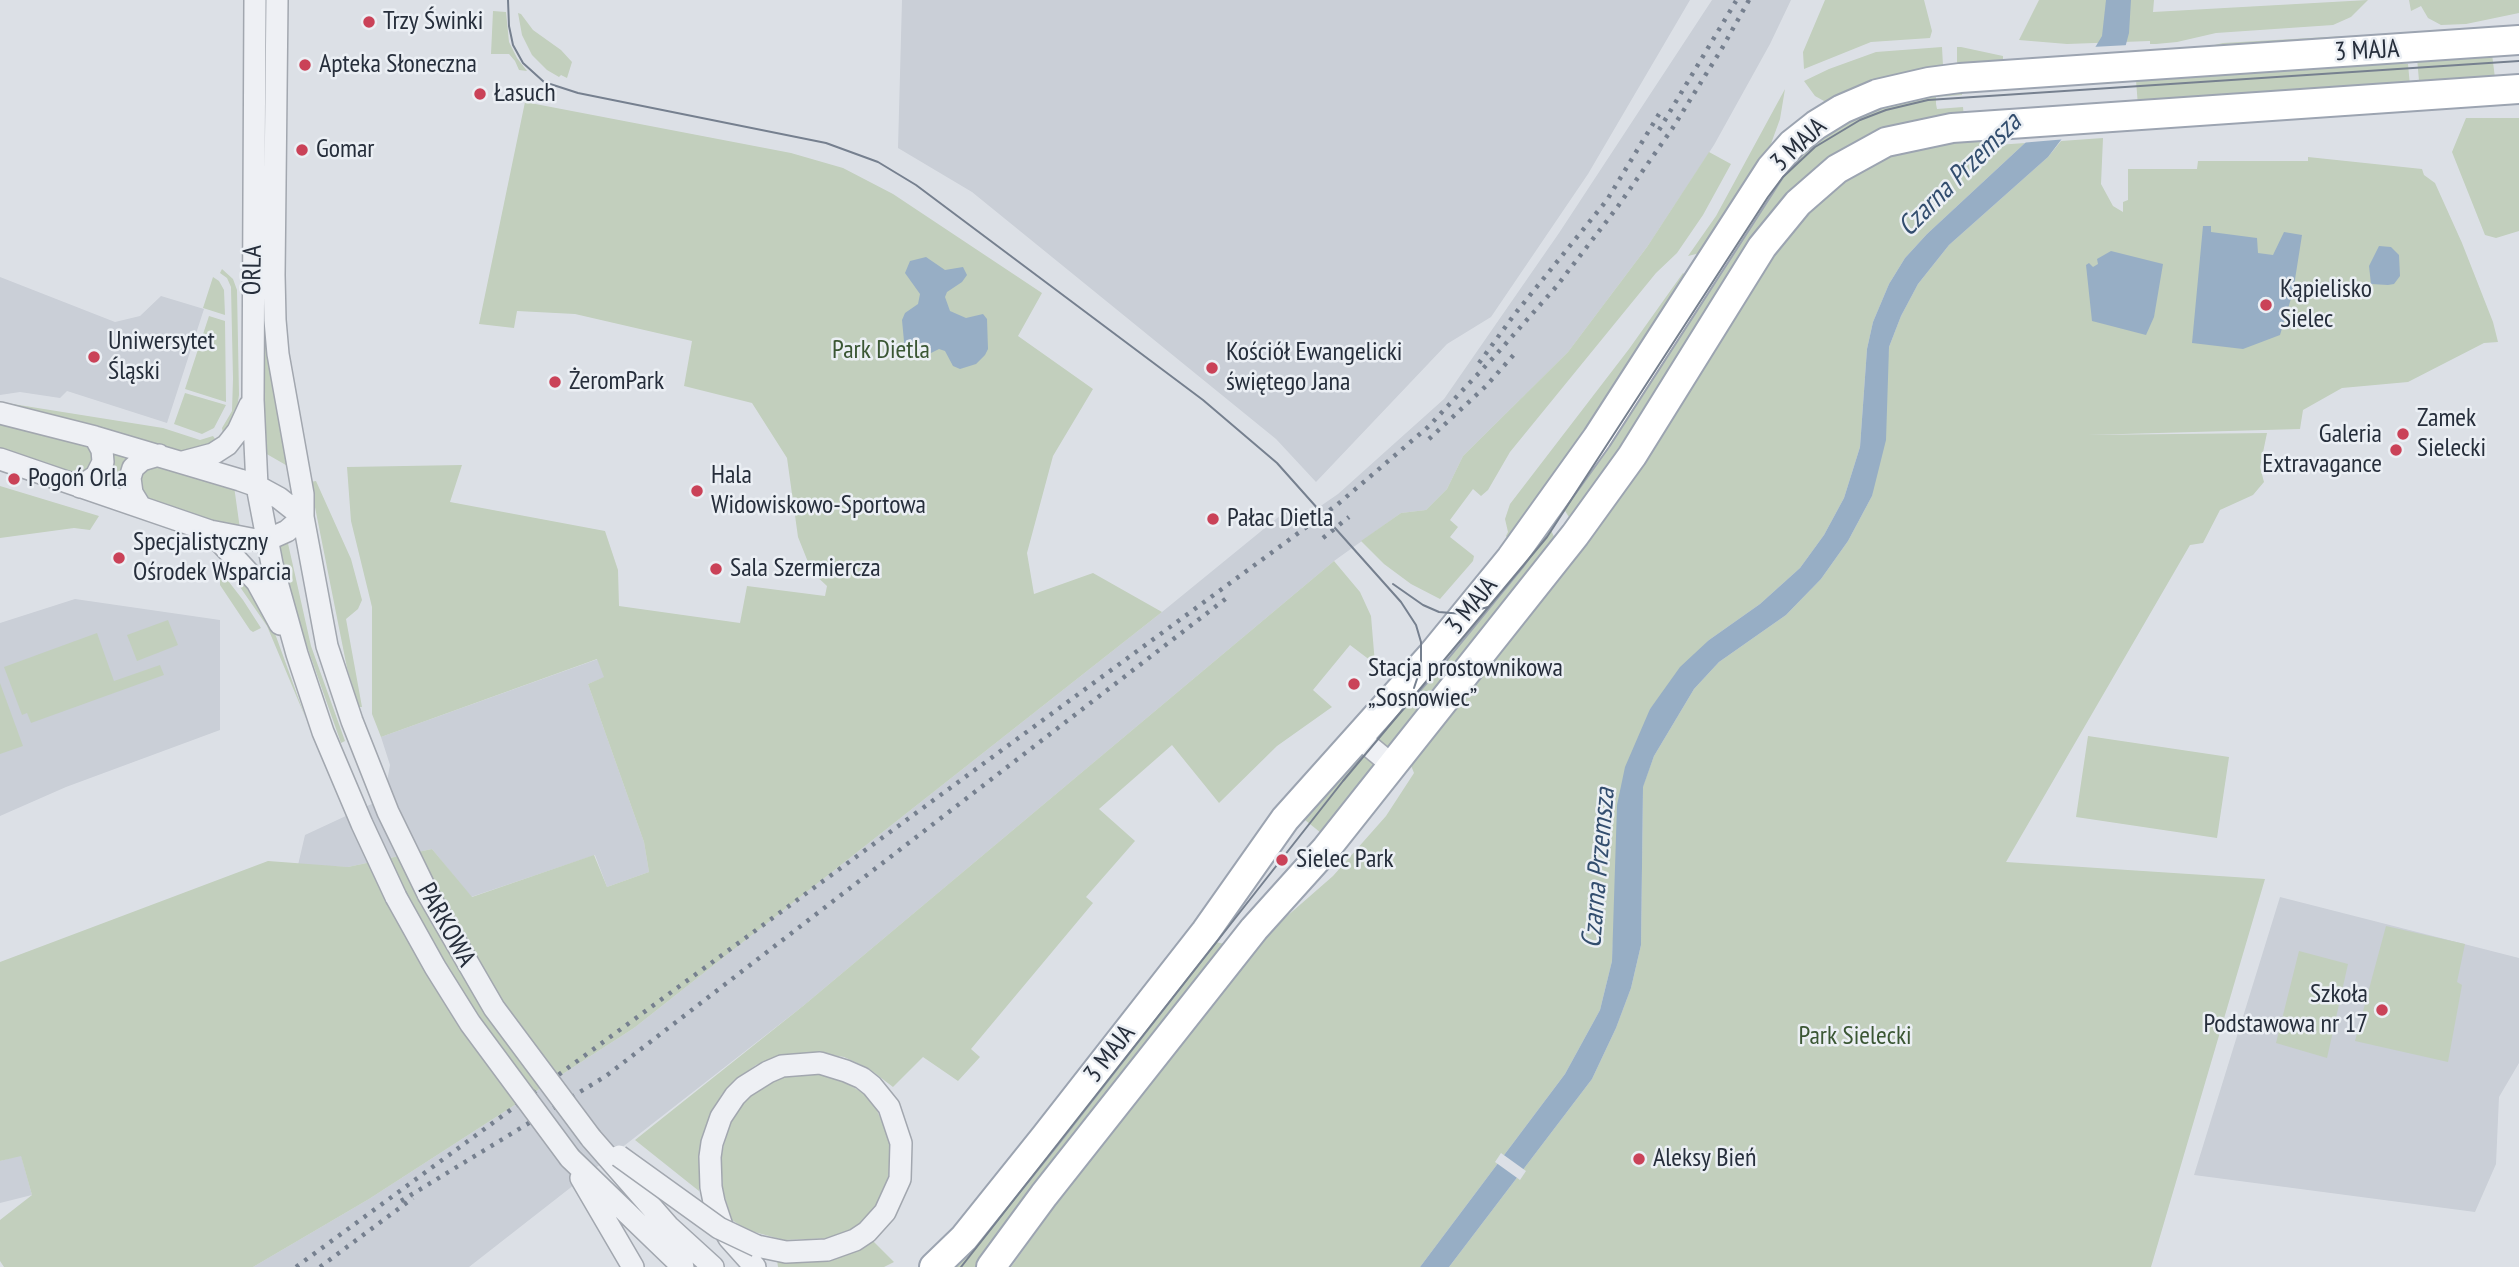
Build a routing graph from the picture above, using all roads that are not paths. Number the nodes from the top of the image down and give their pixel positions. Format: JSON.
{"nodes":[{"id":1,"x":255,"y":0,"type":"edge"},
{"id":2,"x":277,"y":0,"type":"edge"},
{"id":3,"x":2502,"y":40,"type":"edge"},
{"id":4,"x":2501,"y":93,"type":"edge"},
{"id":5,"x":253,"y":400,"type":"junction"},
{"id":6,"x":0,"y":413,"type":"edge"},
{"id":7,"x":95,"y":437,"type":"junction"},
{"id":8,"x":159,"y":455,"type":"junction"},
{"id":9,"x":0,"y":459,"type":"edge"},
{"id":10,"x":183,"y":462,"type":"junction"},
{"id":11,"x":257,"y":485,"type":"junction"},
{"id":12,"x":80,"y":487,"type":"junction"},
{"id":13,"x":140,"y":506,"type":"junction"},
{"id":14,"x":303,"y":517,"type":"junction"},
{"id":15,"x":210,"y":531,"type":"junction"},
{"id":16,"x":267,"y":540,"type":"junction"},
{"id":17,"x":297,"y":654,"type":"junction"},
{"id":18,"x":1357,"y":736,"type":"junction"},
{"id":19,"x":1392,"y":765,"type":"junction"},
{"id":20,"x":591,"y":1138,"type":"junction"},
{"id":21,"x":570,"y":1158,"type":"junction"},
{"id":22,"x":633,"y":1267,"type":"edge"},
{"id":23,"x":683,"y":1267,"type":"edge"},
{"id":24,"x":713,"y":1267,"type":"edge"},
{"id":25,"x":755,"y":1267,"type":"edge"},
{"id":26,"x":933,"y":1267,"type":"edge"},
{"id":27,"x":991,"y":1267,"type":"edge"}],
"edges":[{"from":1,"to":5,"type":"street","name":"ORLA"},
{"from":2,"to":14,"type":"street","name":"ORLA"},
{"from":3,"to":4,"type":"main road"},
{"from":3,"to":18,"type":"main road","name":"3 MAJA"},
{"from":4,"to":19,"type":"main road","name":"3 MAJA"},
{"from":5,"to":10,"type":"street"},
{"from":5,"to":11,"type":"street","name":"ORLA"},
{"from":6,"to":7,"type":"street"},
{"from":7,"to":8,"type":"street"},
{"from":7,"to":12,"type":"street"},
{"from":8,"to":10,"type":"street"},
{"from":8,"to":13,"type":"street"},
{"from":9,"to":12,"type":"street"},
{"from":10,"to":11,"type":"street"},
{"from":11,"to":14,"type":"street"},
{"from":11,"to":16,"type":"street","name":"ORLA"},
{"from":12,"to":13,"type":"street"},
{"from":13,"to":15,"type":"street"},
{"from":14,"to":16,"type":"street"},
{"from":14,"to":20,"type":"street","name":"PARKOWA","bridge":true},
{"from":15,"to":16,"type":"street"},
{"from":15,"to":17,"type":"street"},
{"from":16,"to":17,"type":"street","name":"PARKOWA"},
{"from":17,"to":21,"type":"street","name":"PARKOWA","bridge":true},
{"from":18,"to":19,"type":"street"},
{"from":18,"to":26,"type":"main road","name":"3 MAJA"},
{"from":19,"to":27,"type":"main road","name":"3 MAJA"},
{"from":20,"to":24,"type":"street","name":"PARKOWA"},
{"from":20,"to":25,"type":"street","bridge":true},
{"from":21,"to":22,"type":"street"},
{"from":21,"to":23,"type":"street","name":"PARKOWA"}]}
